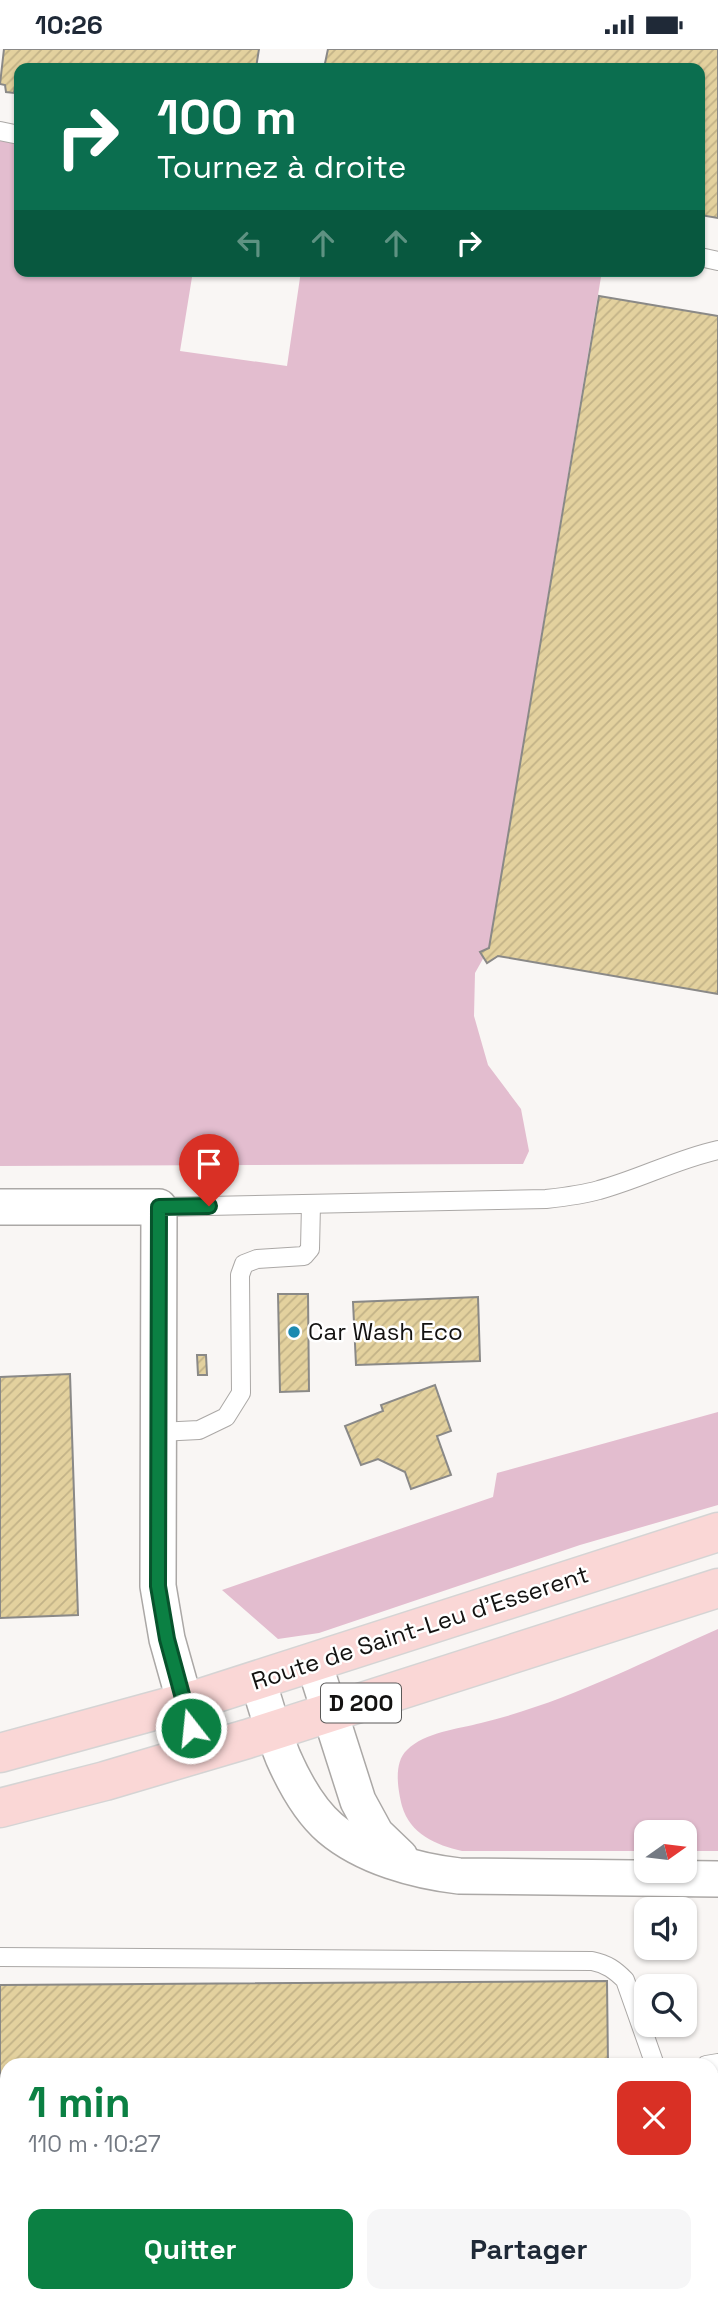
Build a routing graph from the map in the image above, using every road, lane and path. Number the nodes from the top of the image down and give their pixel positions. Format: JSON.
{"nodes":[{"id":1,"x":718,"y":1150,"type":"edge"},
{"id":2,"x":311,"y":1204,"type":"junction"},
{"id":3,"x":0,"y":1207,"type":"edge"},
{"id":4,"x":159,"y":1207,"type":"junction"},
{"id":5,"x":159,"y":1432,"type":"junction"},
{"id":6,"x":718,"y":1532,"type":"edge"},
{"id":7,"x":718,"y":1588,"type":"edge"},
{"id":8,"x":314,"y":1663,"type":"junction"},
{"id":9,"x":258,"y":1681,"type":"junction"},
{"id":10,"x":183,"y":1703,"type":"junction"},
{"id":11,"x":329,"y":1713,"type":"junction"},
{"id":12,"x":274,"y":1730,"type":"junction"},
{"id":13,"x":0,"y":1753,"type":"edge"},
{"id":14,"x":199,"y":1753,"type":"junction"},
{"id":15,"x":0,"y":1808,"type":"edge"},
{"id":16,"x":418,"y":1869,"type":"junction"},
{"id":17,"x":718,"y":1879,"type":"edge"},
{"id":18,"x":0,"y":1957,"type":"edge"},
{"id":19,"x":653,"y":2058,"type":"edge"}],
"edges":[{"from":1,"to":2,"type":"lane"},
{"from":2,"to":4,"type":"lane"},
{"from":2,"to":5,"type":"lane"},
{"from":3,"to":4,"type":"street"},
{"from":4,"to":5,"type":"street"},
{"from":5,"to":10,"type":"street"},
{"from":6,"to":8,"type":"main road","name":"Route de Saint-Leu d'Esserent","number":"D 200"},
{"from":7,"to":11,"type":"main road","number":"D 200"},
{"from":8,"to":9,"type":"main road","name":"Route de Saint-Leu d'Esserent","number":"D 200"},
{"from":8,"to":11,"type":"street"},
{"from":9,"to":10,"type":"main road","name":"Route de Saint-Leu d'Esserent","number":"D 200"},
{"from":9,"to":12,"type":"street"},
{"from":10,"to":13,"type":"main road","name":"Route de Saint-Leu d'Esserent","number":"D 200"},
{"from":10,"to":14,"type":"street"},
{"from":11,"to":12,"type":"main road","number":"D 200"},
{"from":11,"to":16,"type":"street"},
{"from":12,"to":14,"type":"main road","number":"D 200"},
{"from":12,"to":16,"type":"street"},
{"from":14,"to":15,"type":"main road","number":"D 200"},
{"from":16,"to":17,"type":"street"},
{"from":18,"to":19,"type":"lane"}]}
